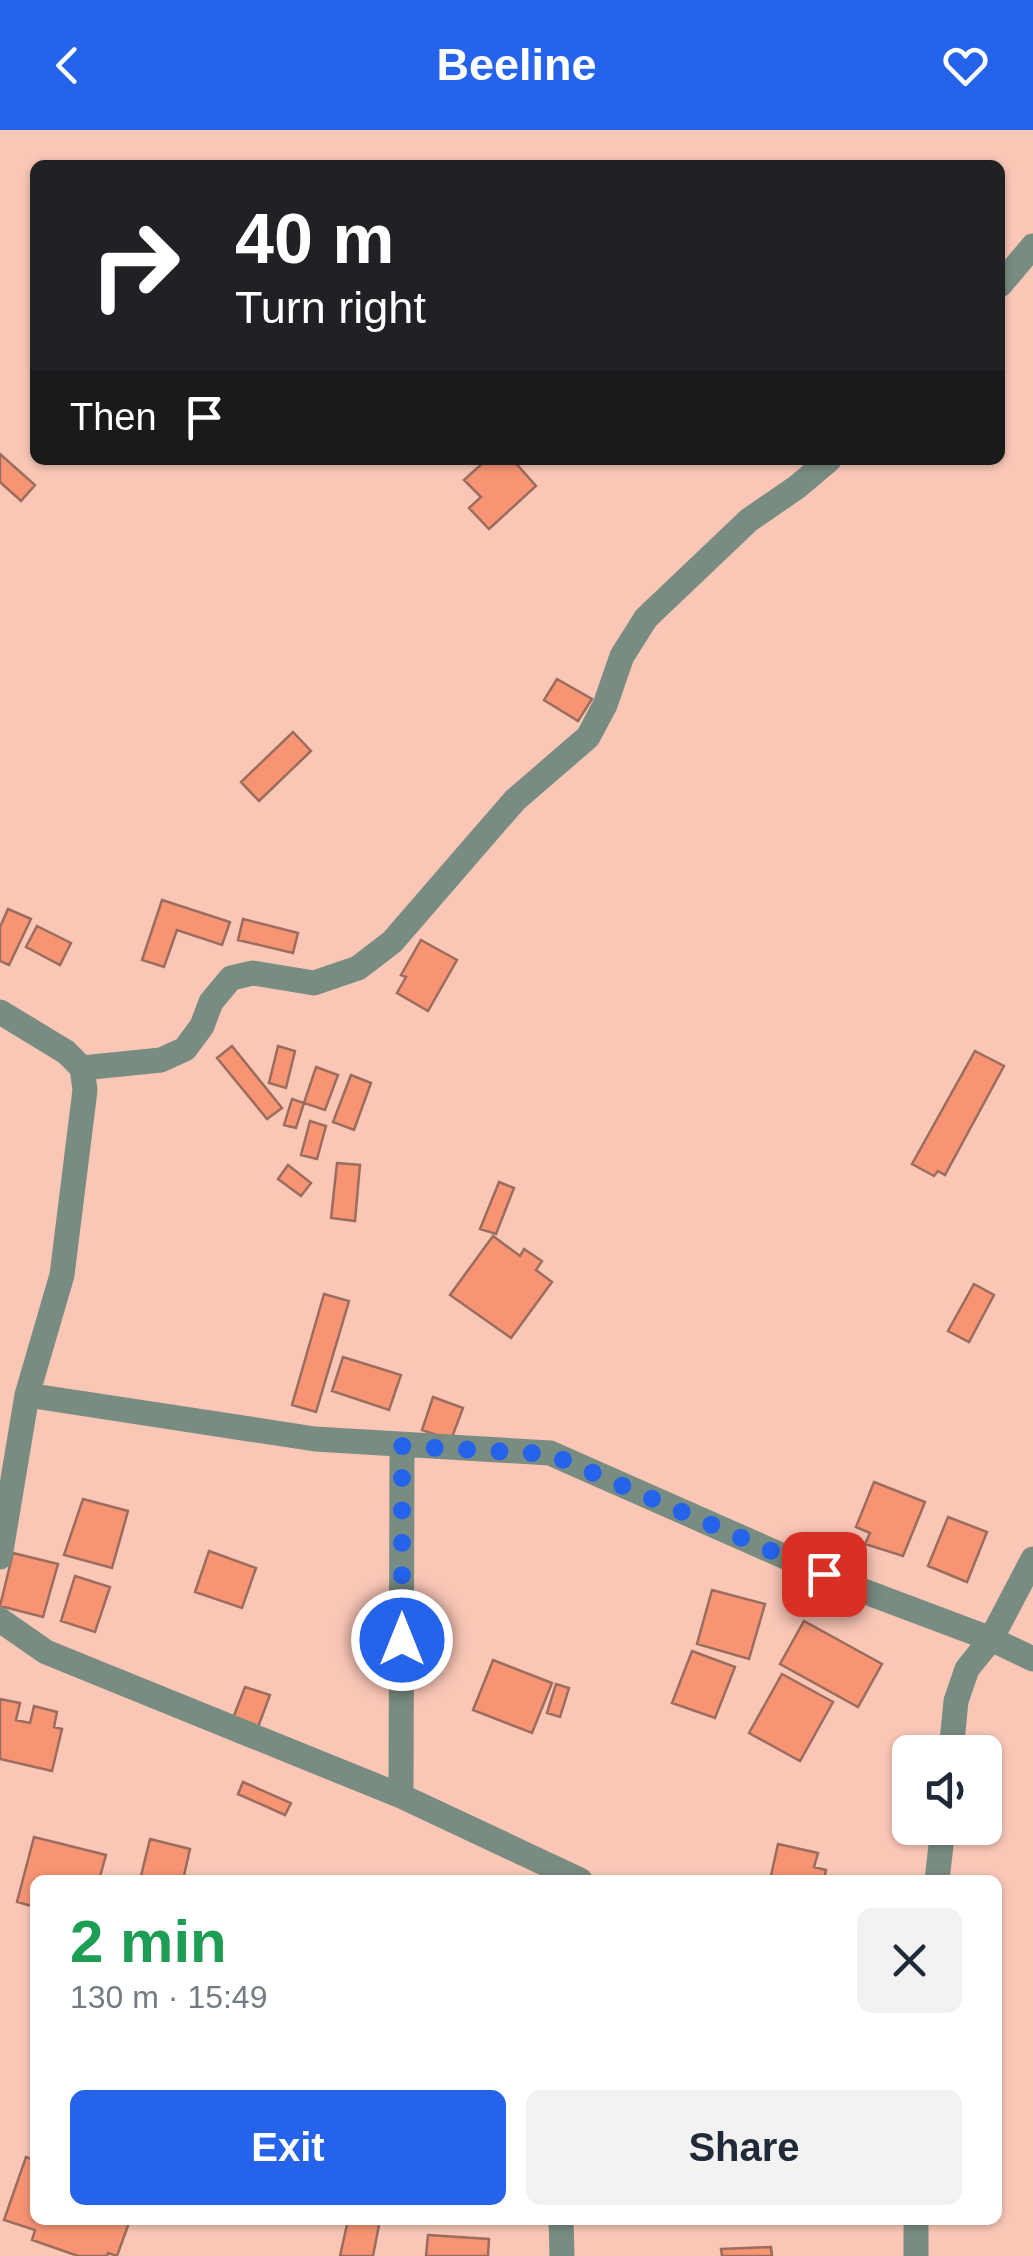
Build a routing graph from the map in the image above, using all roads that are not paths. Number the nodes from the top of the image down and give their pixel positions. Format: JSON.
{"nodes":[{"id":1,"x":1033,"y":246,"type":"edge"},
{"id":2,"x":1005,"y":278,"type":"edge"},
{"id":3,"x":823,"y":465,"type":"edge"},
{"id":4,"x":0,"y":1012,"type":"edge"},
{"id":5,"x":82,"y":1068,"type":"junction"},
{"id":6,"x":27,"y":1395,"type":"junction"},
{"id":7,"x":402,"y":1446,"type":"junction"},
{"id":8,"x":0,"y":1557,"type":"edge"},
{"id":9,"x":1033,"y":1559,"type":"edge"},
{"id":10,"x":0,"y":1620,"type":"edge"},
{"id":11,"x":990,"y":1639,"type":"junction"},
{"id":12,"x":1033,"y":1659,"type":"edge"},
{"id":13,"x":952,"y":1735,"type":"edge"},
{"id":14,"x":401,"y":1796,"type":"junction"},
{"id":15,"x":941,"y":1845,"type":"edge"},
{"id":16,"x":569,"y":1875,"type":"edge"},
{"id":17,"x":938,"y":1875,"type":"edge"},
{"id":18,"x":561,"y":2225,"type":"edge"},
{"id":19,"x":916,"y":2225,"type":"edge"},
{"id":20,"x":562,"y":2256,"type":"edge"},
{"id":21,"x":916,"y":2256,"type":"edge"}],
"edges":[{"from":1,"to":2,"type":"street"},
{"from":3,"to":5,"type":"street"},
{"from":4,"to":5,"type":"street"},
{"from":5,"to":6,"type":"street"},
{"from":6,"to":7,"type":"street"},
{"from":6,"to":8,"type":"street"},
{"from":7,"to":11,"type":"street"},
{"from":7,"to":14,"type":"street"},
{"from":9,"to":11,"type":"street"},
{"from":10,"to":14,"type":"street"},
{"from":11,"to":12,"type":"street"},
{"from":11,"to":13,"type":"street"},
{"from":14,"to":16,"type":"street"},
{"from":15,"to":17,"type":"street"},
{"from":18,"to":20,"type":"street"},
{"from":19,"to":21,"type":"street"}]}
